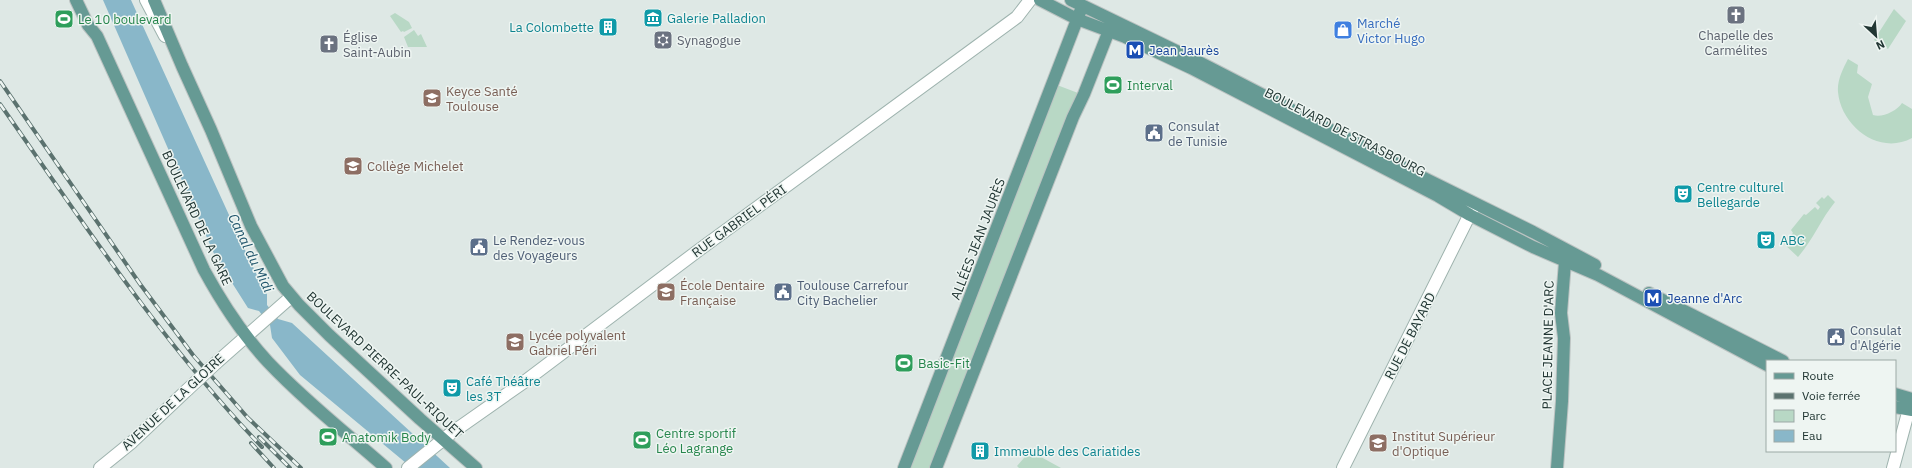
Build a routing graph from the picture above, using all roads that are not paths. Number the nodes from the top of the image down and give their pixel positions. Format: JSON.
{"nodes":[{"id":1,"x":76,"y":0,"type":"edge"},
{"id":2,"x":85,"y":0,"type":"edge"},
{"id":3,"x":146,"y":0,"type":"edge"},
{"id":4,"x":154,"y":0,"type":"edge"},
{"id":5,"x":1030,"y":0,"type":"edge"},
{"id":6,"x":1040,"y":0,"type":"edge"},
{"id":7,"x":1071,"y":0,"type":"edge"},
{"id":8,"x":1083,"y":6,"type":"junction"},
{"id":9,"x":1078,"y":19,"type":"junction"},
{"id":10,"x":1112,"y":26,"type":"junction"},
{"id":11,"x":97,"y":36,"type":"junction"},
{"id":12,"x":182,"y":66,"type":"junction"},
{"id":13,"x":1476,"y":203,"type":"junction"},
{"id":14,"x":1470,"y":215,"type":"junction"},
{"id":15,"x":1561,"y":248,"type":"junction"},
{"id":16,"x":1565,"y":262,"type":"junction"},
{"id":17,"x":291,"y":297,"type":"junction"},
{"id":18,"x":250,"y":332,"type":"junction"},
{"id":19,"x":1781,"y":360,"type":"edge"},
{"id":20,"x":1766,"y":364,"type":"edge"},
{"id":21,"x":1896,"y":395,"type":"edge"},
{"id":22,"x":1911,"y":406,"type":"edge"},
{"id":23,"x":1896,"y":407,"type":"edge"},
{"id":24,"x":440,"y":443,"type":"junction"},
{"id":25,"x":100,"y":468,"type":"edge"},
{"id":26,"x":386,"y":468,"type":"edge"},
{"id":27,"x":408,"y":468,"type":"edge"},
{"id":28,"x":476,"y":468,"type":"edge"},
{"id":29,"x":904,"y":468,"type":"edge"},
{"id":30,"x":936,"y":468,"type":"edge"},
{"id":31,"x":1343,"y":468,"type":"edge"},
{"id":32,"x":1556,"y":468,"type":"edge"},
{"id":33,"x":1893,"y":468,"type":"edge"}],
"edges":[{"from":1,"to":11,"type":"main road","name":"BOULEVARD DE LA GARE"},
{"from":2,"to":11,"type":"main road"},
{"from":3,"to":12,"type":"street"},
{"from":4,"to":12,"type":"main road","name":"BOULEVARD PIERRE-PAUL-RIQUET"},
{"from":5,"to":24,"type":"street","name":"RUE GABRIEL PÉRI"},
{"from":6,"to":9,"type":"main road"},
{"from":7,"to":8,"type":"main road"},
{"from":8,"to":9,"type":"main road","name":"ALLÉES JEAN JAURÈS"},
{"from":8,"to":10,"type":"main road"},
{"from":9,"to":10,"type":"main road"},
{"from":9,"to":29,"type":"main road","name":"ALLÉES JEAN JAURÈS"},
{"from":10,"to":13,"type":"main road","name":"BOULEVARD DE STRASBOURG"},
{"from":10,"to":14,"type":"main road","name":"BOULEVARD DE STRASBOURG"},
{"from":10,"to":30,"type":"main road"},
{"from":11,"to":18,"type":"main road","name":"BOULEVARD DE LA GARE"},
{"from":12,"to":17,"type":"main road","name":"BOULEVARD PIERRE-PAUL-RIQUET"},
{"from":13,"to":14,"type":"street","name":"RUE DE BAYARD"},
{"from":13,"to":15,"type":"main road","name":"BOULEVARD DE STRASBOURG"},
{"from":14,"to":16,"type":"main road","name":"BOULEVARD DE STRASBOURG"},
{"from":14,"to":31,"type":"street","name":"RUE DE BAYARD"},
{"from":15,"to":16,"type":"main road"},
{"from":15,"to":19,"type":"main road","name":"BOULEVARD DE STRASBOURG"},
{"from":16,"to":20,"type":"main road","name":"BOULEVARD DE STRASBOURG"},
{"from":16,"to":32,"type":"main road","name":"PLACE JEANNE D'ARC"},
{"from":17,"to":18,"type":"street","name":"AVENUE DE LA GLOIRE"},
{"from":17,"to":24,"type":"main road","name":"BOULEVARD PIERRE-PAUL-RIQUET"},
{"from":18,"to":25,"type":"street","name":"AVENUE DE LA GLOIRE","bridge":true},
{"from":18,"to":26,"type":"main road","name":"BOULEVARD DE LA GARE"},
{"from":21,"to":22,"type":"main road"},
{"from":22,"to":23,"type":"main road"},
{"from":22,"to":33,"type":"street"},
{"from":24,"to":27,"type":"street","name":"RUE GABRIEL PÉRI"},
{"from":24,"to":28,"type":"main road","name":"BOULEVARD PIERRE-PAUL-RIQUET"}]}
